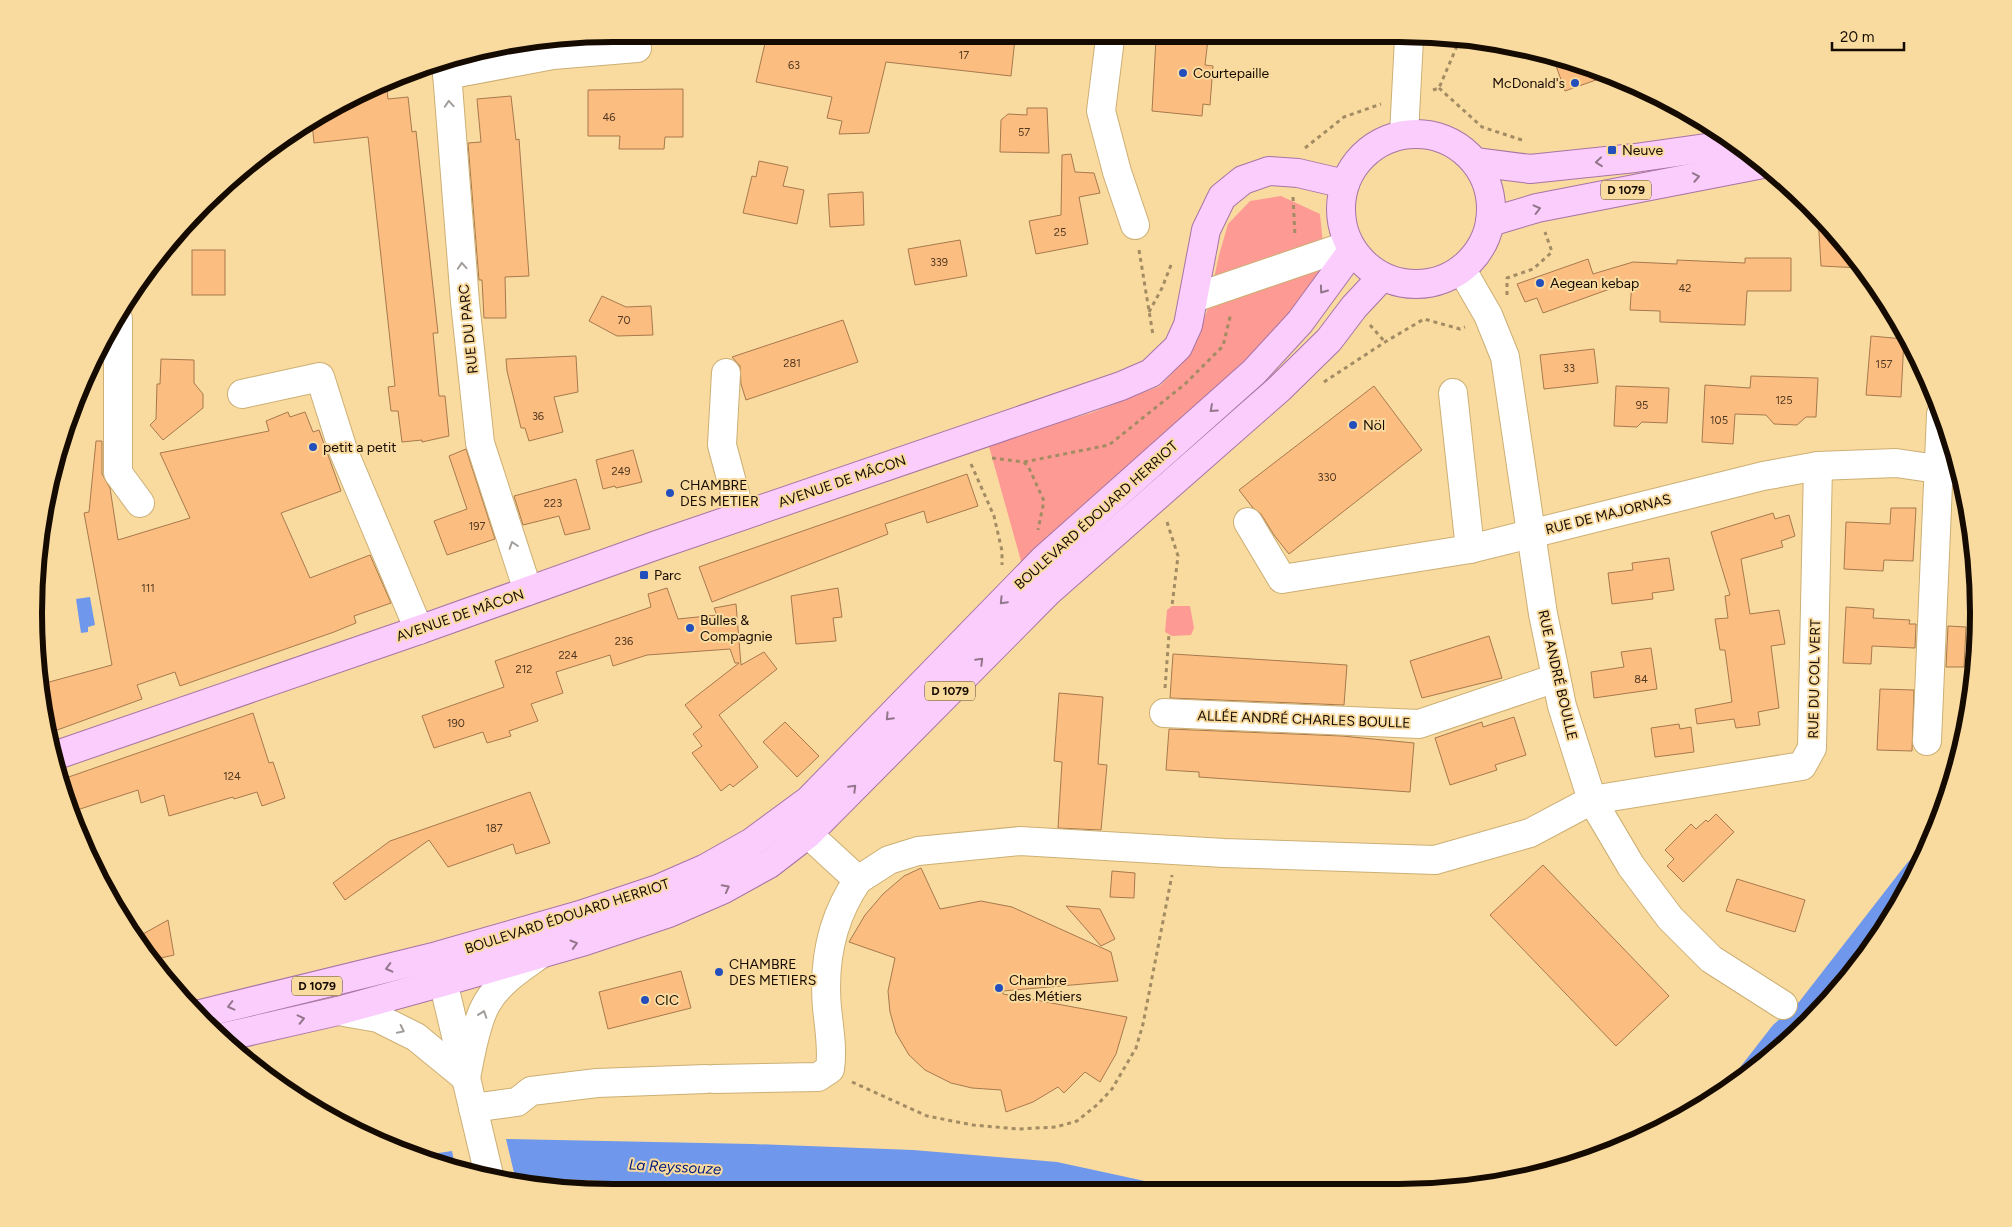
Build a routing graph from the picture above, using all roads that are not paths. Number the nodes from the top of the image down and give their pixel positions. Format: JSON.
{"nodes":[{"id":1,"x":1110,"y":42,"type":"edge"},
{"id":2,"x":1409,"y":43,"type":"edge"},
{"id":3,"x":637,"y":48,"type":"dead end"},
{"id":4,"x":452,"y":66,"type":"edge"},
{"id":5,"x":446,"y":68,"type":"edge"},
{"id":6,"x":1404,"y":134,"type":"junction"},
{"id":7,"x":1725,"y":145,"type":"edge"},
{"id":8,"x":1475,"y":162,"type":"junction"},
{"id":9,"x":1753,"y":166,"type":"edge"},
{"id":10,"x":1345,"y":184,"type":"junction"},
{"id":11,"x":1490,"y":222,"type":"junction"},
{"id":12,"x":1135,"y":225,"type":"road end"},
{"id":13,"x":1351,"y":248,"type":"junction"},
{"id":14,"x":1462,"y":270,"type":"junction"},
{"id":15,"x":1382,"y":277,"type":"junction"},
{"id":16,"x":1194,"y":298,"type":"junction"},
{"id":17,"x":118,"y":330,"type":"edge"},
{"id":18,"x":726,"y":373,"type":"dead end"},
{"id":19,"x":1453,"y":392,"type":"dead end"},
{"id":20,"x":242,"y":394,"type":"dead end"},
{"id":21,"x":1947,"y":456,"type":"edge"},
{"id":22,"x":1818,"y":466,"type":"junction"},
{"id":23,"x":1949,"y":471,"type":"edge"},
{"id":24,"x":140,"y":504,"type":"dead end"},
{"id":25,"x":741,"y":516,"type":"junction"},
{"id":26,"x":1248,"y":522,"type":"dead end"},
{"id":27,"x":1530,"y":533,"type":"junction"},
{"id":28,"x":1470,"y":549,"type":"junction"},
{"id":29,"x":528,"y":591,"type":"junction"},
{"id":30,"x":419,"y":630,"type":"junction"},
{"id":31,"x":1556,"y":678,"type":"junction"},
{"id":32,"x":1164,"y":713,"type":"road end"},
{"id":33,"x":1927,"y":741,"type":"dead end"},
{"id":34,"x":60,"y":754,"type":"edge"},
{"id":35,"x":1592,"y":800,"type":"junction"},
{"id":36,"x":808,"y":834,"type":"junction"},
{"id":37,"x":858,"y":880,"type":"junction"},
{"id":38,"x":542,"y":954,"type":"junction"},
{"id":39,"x":440,"y":969,"type":"junction"},
{"id":40,"x":1783,"y":1005,"type":"dead end"},
{"id":41,"x":338,"y":1011,"type":"junction"},
{"id":42,"x":206,"y":1013,"type":"edge"},
{"id":43,"x":230,"y":1036,"type":"edge"},
{"id":44,"x":466,"y":1078,"type":"junction"},
{"id":45,"x":475,"y":1118,"type":"junction"},
{"id":46,"x":488,"y":1170,"type":"edge"}],
"edges":[{"from":1,"to":12,"type":"street"},
{"from":2,"to":6,"type":"street"},
{"from":3,"to":4,"type":"street"},
{"from":29,"to":5,"type":"street","name":"RUE DU PARC","one_way":true},
{"from":6,"to":8,"type":"main road"},
{"from":6,"to":10,"type":"main road"},
{"from":7,"to":8,"type":"main road","number":"D 1079","one_way":true},
{"from":8,"to":11,"type":"main road"},
{"from":11,"to":9,"type":"main road","number":"D 1079","one_way":true},
{"from":10,"to":13,"type":"main road"},
{"from":10,"to":16,"type":"main road","name":"AVENUE DE MÂCON"},
{"from":11,"to":14,"type":"main road"},
{"from":13,"to":15,"type":"main road"},
{"from":13,"to":16,"type":"street"},
{"from":13,"to":39,"type":"main road","name":"BOULEVARD ÉDOUARD HERRIOT","number":"D 1079","one_way":true},
{"from":14,"to":15,"type":"main road"},
{"from":14,"to":27,"type":"street","name":"RUE DE MAJORNAS"},
{"from":36,"to":15,"type":"main road","name":"BOULEVARD ÉDOUARD HERRIOT","number":"D 1079","one_way":true},
{"from":16,"to":25,"type":"main road","name":"AVENUE DE MÂCON"},
{"from":17,"to":24,"type":"street"},
{"from":18,"to":25,"type":"street"},
{"from":19,"to":28,"type":"street"},
{"from":20,"to":30,"type":"street"},
{"from":21,"to":23,"type":"street"},
{"from":22,"to":23,"type":"street","name":"RUE DE MAJORNAS"},
{"from":22,"to":27,"type":"street","name":"RUE DE MAJORNAS"},
{"from":22,"to":35,"type":"street","name":"RUE DU COL VERT"},
{"from":23,"to":33,"type":"street"},
{"from":25,"to":29,"type":"main road","name":"AVENUE DE MÂCON"},
{"from":26,"to":28,"type":"street"},
{"from":27,"to":28,"type":"street"},
{"from":27,"to":31,"type":"street","name":"RUE ANDRÉ BOULLE"},
{"from":29,"to":30,"type":"main road","name":"AVENUE DE MÂCON"},
{"from":30,"to":34,"type":"main road","name":"AVENUE DE MÂCON"},
{"from":31,"to":32,"type":"street","name":"ALLÉE ANDRÉ CHARLES BOULLE"},
{"from":31,"to":35,"type":"street","name":"RUE ANDRÉ BOULLE"},
{"from":35,"to":37,"type":"street"},
{"from":35,"to":40,"type":"street","name":"RUE ANDRÉ BOULLE"},
{"from":36,"to":37,"type":"street"},
{"from":38,"to":36,"type":"main road","name":"BOULEVARD ÉDOUARD HERRIOT","number":"D 1079","one_way":true},
{"from":37,"to":45,"type":"street"},
{"from":38,"to":39,"type":"main road","name":"BOULEVARD ÉDOUARD HERRIOT","number":"D 1079"},
{"from":44,"to":38,"type":"street","one_way":true},
{"from":39,"to":41,"type":"main road","name":"BOULEVARD ÉDOUARD HERRIOT","number":"D 1079"},
{"from":39,"to":42,"type":"main road","name":"BOULEVARD ÉDOUARD HERRIOT","number":"D 1079","one_way":true},
{"from":39,"to":44,"type":"street"},
{"from":43,"to":41,"type":"main road","name":"BOULEVARD ÉDOUARD HERRIOT","number":"D 1079","one_way":true},
{"from":41,"to":44,"type":"street","one_way":true},
{"from":44,"to":45,"type":"street"},
{"from":45,"to":46,"type":"street"}]}
